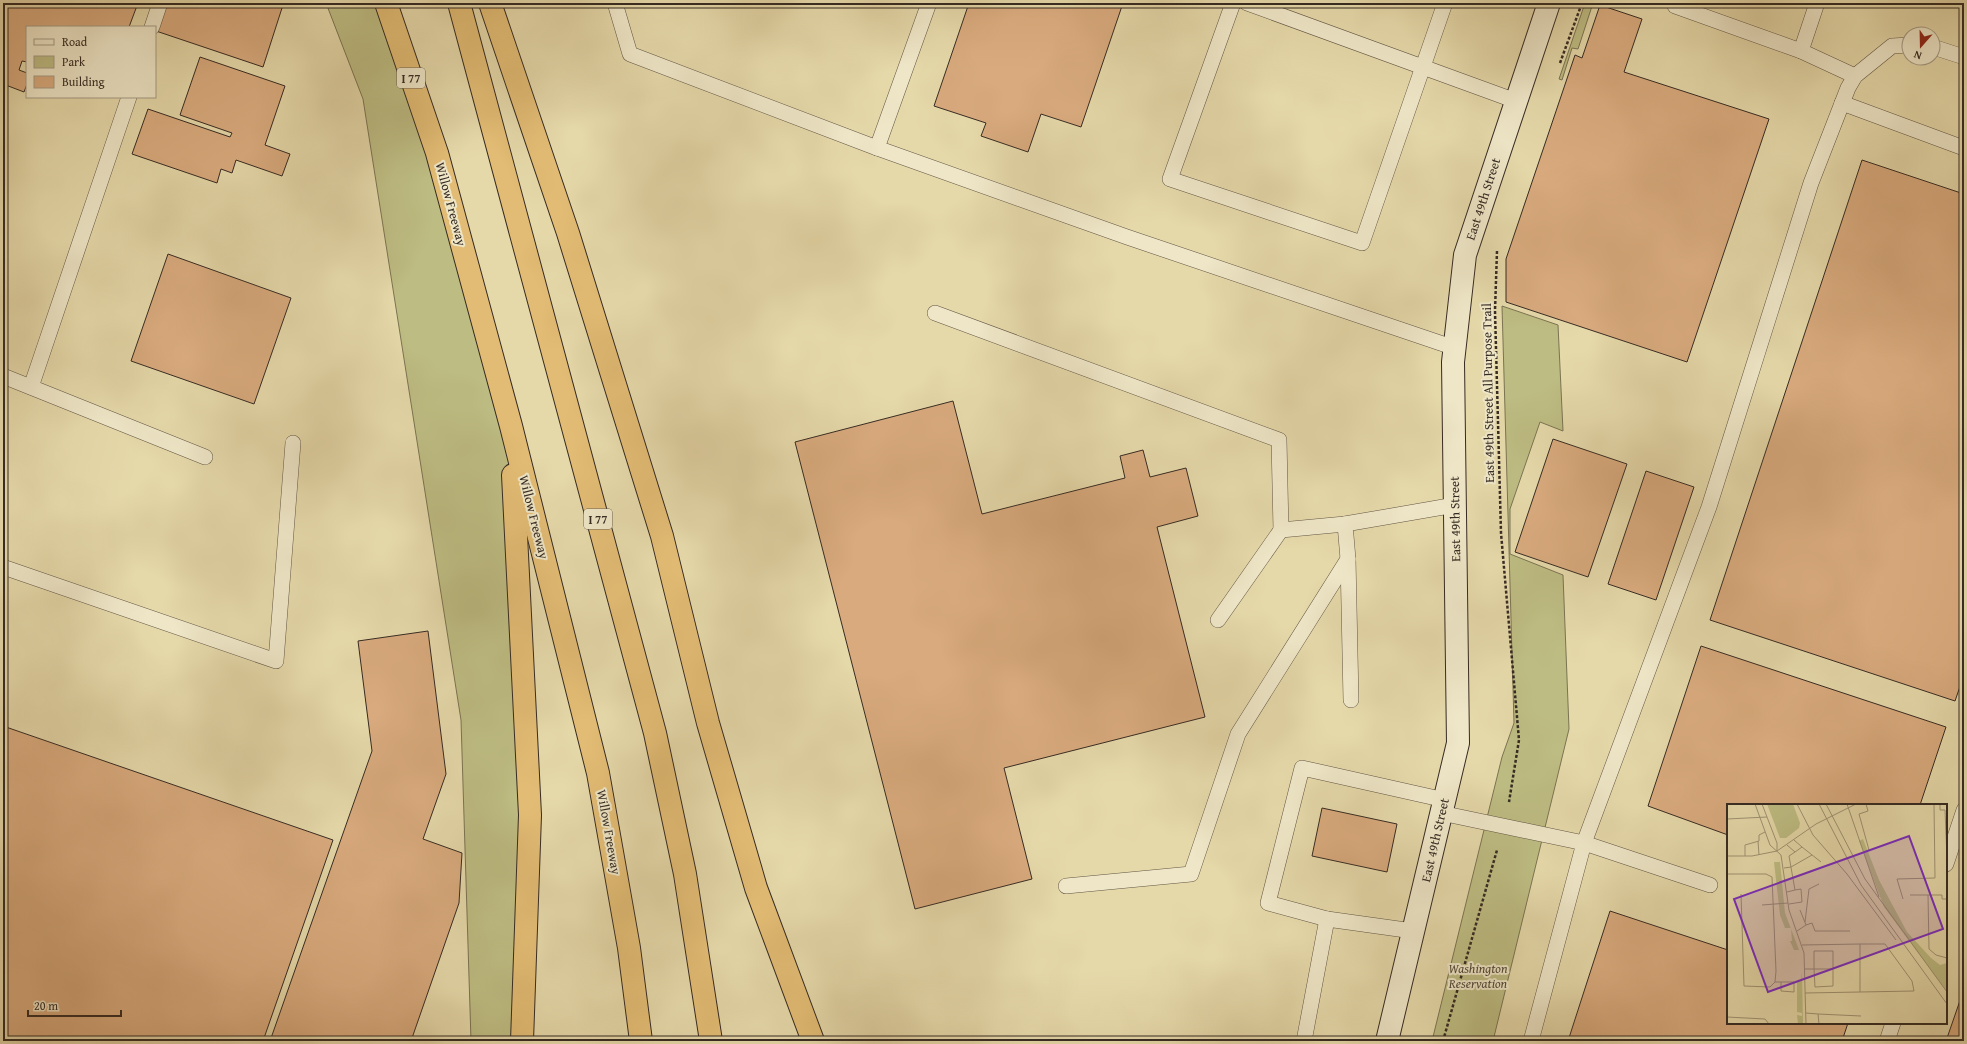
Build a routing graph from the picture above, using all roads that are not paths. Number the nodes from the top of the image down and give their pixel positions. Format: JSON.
{"nodes":[{"id":1,"x":160,"y":3,"type":"edge"},
{"id":2,"x":386,"y":3,"type":"edge"},
{"id":3,"x":459,"y":3,"type":"edge"},
{"id":4,"x":490,"y":3,"type":"edge"},
{"id":5,"x":616,"y":3,"type":"edge"},
{"id":6,"x":928,"y":3,"type":"edge"},
{"id":7,"x":1232,"y":3,"type":"edge"},
{"id":8,"x":1247,"y":3,"type":"edge"},
{"id":9,"x":1445,"y":3,"type":"edge"},
{"id":10,"x":1549,"y":3,"type":"edge"},
{"id":11,"x":1676,"y":3,"type":"edge"},
{"id":12,"x":1817,"y":3,"type":"edge"},
{"id":13,"x":152,"y":26,"type":"edge"},
{"id":14,"x":1901,"y":45,"type":"edge"},
{"id":15,"x":1941,"y":50,"type":"edge"},
{"id":16,"x":1801,"y":51,"type":"junction"},
{"id":17,"x":1964,"y":57,"type":"edge"},
{"id":18,"x":1423,"y":67,"type":"junction"},
{"id":19,"x":1856,"y":76,"type":"junction"},
{"id":20,"x":129,"y":98,"type":"edge"},
{"id":21,"x":1516,"y":100,"type":"junction"},
{"id":22,"x":1842,"y":103,"type":"junction"},
{"id":23,"x":1961,"y":147,"type":"dead end"},
{"id":24,"x":877,"y":148,"type":"junction"},
{"id":25,"x":935,"y":313,"type":"dead end"},
{"id":26,"x":1455,"y":348,"type":"junction"},
{"id":27,"x":3,"y":376,"type":"edge"},
{"id":28,"x":31,"y":387,"type":"junction"},
{"id":29,"x":511,"y":426,"type":"junction"},
{"id":30,"x":293,"y":443,"type":"dead end"},
{"id":31,"x":205,"y":457,"type":"dead end"},
{"id":32,"x":1455,"y":505,"type":"junction"},
{"id":33,"x":1345,"y":524,"type":"junction"},
{"id":34,"x":1281,"y":530,"type":"junction"},
{"id":35,"x":1348,"y":559,"type":"junction"},
{"id":36,"x":3,"y":567,"type":"edge"},
{"id":37,"x":1218,"y":620,"type":"dead end"},
{"id":38,"x":1351,"y":700,"type":"dead end"},
{"id":39,"x":1443,"y":807,"type":"junction"},
{"id":40,"x":1964,"y":810,"type":"edge"},
{"id":41,"x":1584,"y":843,"type":"junction"},
{"id":42,"x":1947,"y":861,"type":"edge"},
{"id":43,"x":1710,"y":885,"type":"dead end"},
{"id":44,"x":1066,"y":886,"type":"dead end"},
{"id":45,"x":1327,"y":918,"type":"junction"},
{"id":46,"x":1413,"y":931,"type":"junction"},
{"id":47,"x":1893,"y":1024,"type":"edge"},
{"id":48,"x":522,"y":1041,"type":"edge"},
{"id":49,"x":641,"y":1041,"type":"edge"},
{"id":50,"x":712,"y":1041,"type":"edge"},
{"id":51,"x":813,"y":1041,"type":"edge"},
{"id":52,"x":1304,"y":1041,"type":"edge"},
{"id":53,"x":1387,"y":1041,"type":"edge"},
{"id":54,"x":1531,"y":1041,"type":"edge"},
{"id":55,"x":1887,"y":1041,"type":"edge"}],
"edges":[{"from":1,"to":13,"type":"lane"},
{"from":2,"to":29,"type":"highway","name":"Willow Freeway","number":"I 77"},
{"from":3,"to":50,"type":"highway","number":"I 77"},
{"from":4,"to":51,"type":"highway"},
{"from":5,"to":24,"type":"lane"},
{"from":6,"to":24,"type":"lane"},
{"from":7,"to":18,"type":"lane"},
{"from":8,"to":18,"type":"lane"},
{"from":9,"to":18,"type":"lane"},
{"from":10,"to":21,"type":"street","name":"East 49th Street"},
{"from":11,"to":16,"type":"lane"},
{"from":12,"to":16,"type":"lane"},
{"from":14,"to":19,"type":"lane"},
{"from":15,"to":17,"type":"lane"},
{"from":16,"to":19,"type":"lane"},
{"from":18,"to":21,"type":"lane"},
{"from":19,"to":22,"type":"lane"},
{"from":20,"to":28,"type":"lane"},
{"from":21,"to":26,"type":"street","name":"East 49th Street"},
{"from":22,"to":23,"type":"lane"},
{"from":22,"to":41,"type":"lane"},
{"from":24,"to":26,"type":"lane"},
{"from":25,"to":34,"type":"lane"},
{"from":26,"to":32,"type":"street","name":"East 49th Street"},
{"from":27,"to":28,"type":"lane"},
{"from":28,"to":31,"type":"lane"},
{"from":29,"to":48,"type":"highway"},
{"from":29,"to":49,"type":"highway","name":"Willow Freeway","number":"I 77"},
{"from":30,"to":36,"type":"lane"},
{"from":32,"to":33,"type":"lane"},
{"from":32,"to":39,"type":"street","name":"East 49th Street"},
{"from":33,"to":34,"type":"lane"},
{"from":33,"to":35,"type":"lane"},
{"from":34,"to":37,"type":"lane"},
{"from":35,"to":38,"type":"lane"},
{"from":35,"to":44,"type":"lane"},
{"from":39,"to":41,"type":"lane"},
{"from":39,"to":45,"type":"lane"},
{"from":39,"to":46,"type":"street","name":"East 49th Street"},
{"from":40,"to":42,"type":"lane"},
{"from":41,"to":43,"type":"lane"},
{"from":41,"to":54,"type":"lane"},
{"from":45,"to":46,"type":"lane"},
{"from":45,"to":52,"type":"lane"},
{"from":46,"to":53,"type":"street","name":"East 49th Street"},
{"from":47,"to":55,"type":"lane"}]}
